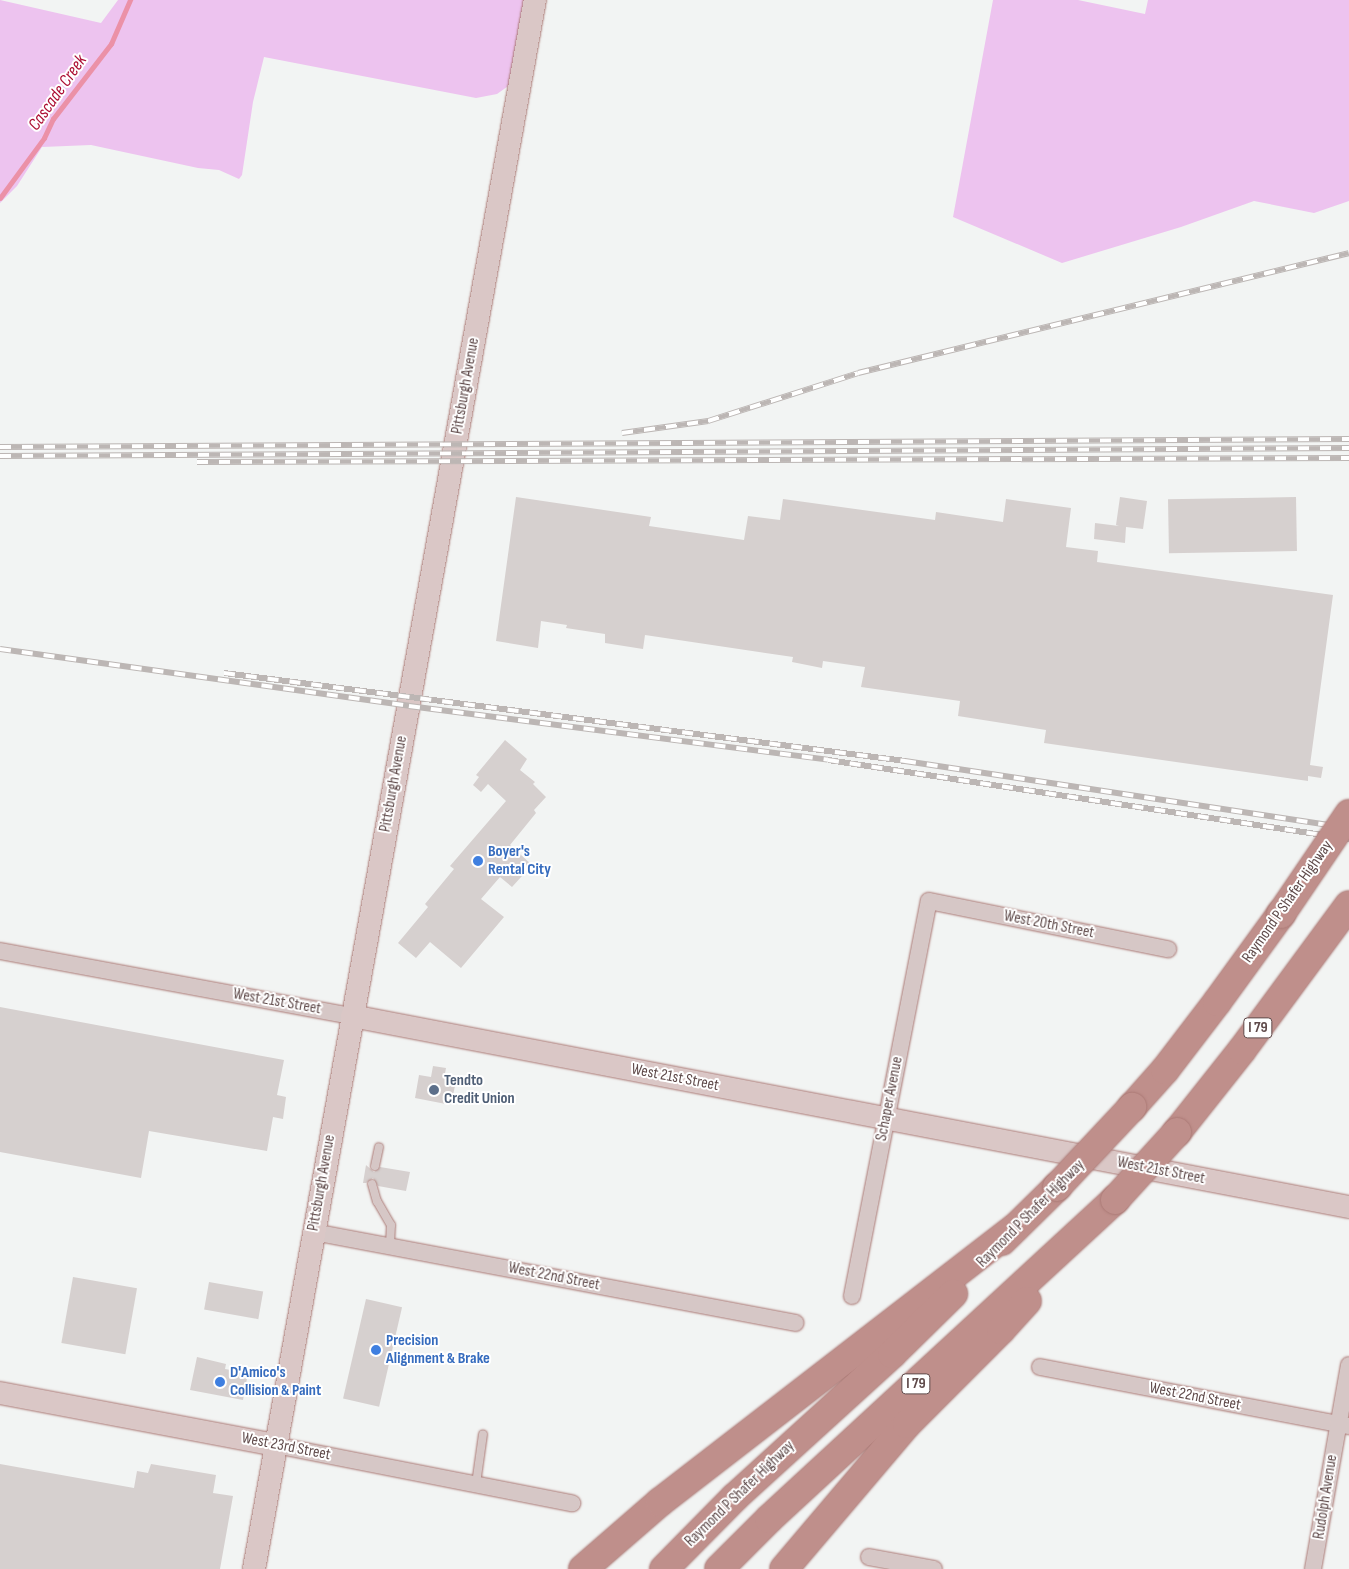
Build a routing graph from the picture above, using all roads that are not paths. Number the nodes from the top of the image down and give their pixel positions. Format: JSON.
{"nodes":[{"id":1,"x":535,"y":0,"type":"edge"},
{"id":2,"x":1349,"y":814,"type":"edge"},
{"id":3,"x":929,"y":902,"type":"joint"},
{"id":4,"x":1343,"y":914,"type":"edge"},
{"id":5,"x":1168,"y":949,"type":"dead end"},
{"id":6,"x":0,"y":951,"type":"edge"},
{"id":7,"x":352,"y":1016,"type":"junction"},
{"id":8,"x":886,"y":1118,"type":"junction"},
{"id":9,"x":379,"y":1148,"type":"dead end"},
{"id":10,"x":375,"y":1166,"type":"dead end"},
{"id":11,"x":372,"y":1184,"type":"dead end"},
{"id":12,"x":1115,"y":1200,"type":"junction"},
{"id":13,"x":1349,"y":1207,"type":"edge"},
{"id":14,"x":1014,"y":1228,"type":"junction"},
{"id":15,"x":314,"y":1232,"type":"junction"},
{"id":16,"x":390,"y":1246,"type":"junction"},
{"id":17,"x":852,"y":1296,"type":"dead end"},
{"id":18,"x":795,"y":1323,"type":"dead end"},
{"id":19,"x":1349,"y":1365,"type":"edge"},
{"id":20,"x":1040,"y":1367,"type":"dead end"},
{"id":21,"x":0,"y":1393,"type":"edge"},
{"id":22,"x":1343,"y":1425,"type":"edge"},
{"id":23,"x":484,"y":1434,"type":"dead end"},
{"id":24,"x":276,"y":1445,"type":"junction"},
{"id":25,"x":476,"y":1484,"type":"junction"},
{"id":26,"x":572,"y":1503,"type":"dead end"},
{"id":27,"x":869,"y":1557,"type":"dead end"},
{"id":28,"x":254,"y":1569,"type":"edge"},
{"id":29,"x":583,"y":1569,"type":"edge"},
{"id":30,"x":664,"y":1569,"type":"edge"},
{"id":31,"x":719,"y":1569,"type":"edge"},
{"id":32,"x":784,"y":1569,"type":"edge"},
{"id":33,"x":934,"y":1569,"type":"edge"},
{"id":34,"x":1313,"y":1569,"type":"edge"}],
"edges":[{"from":1,"to":7,"type":"street","name":"Pittsburgh Avenue"},
{"from":2,"to":14,"type":"highway","name":"Raymond P Shafer Highway","number":"I 79","bridge":true},
{"from":3,"to":5,"type":"street","name":"West 20th Street"},
{"from":3,"to":8,"type":"street","name":"Schaper Avenue"},
{"from":4,"to":12,"type":"highway","number":"I 79","bridge":true},
{"from":6,"to":7,"type":"street","name":"West 21st Street"},
{"from":7,"to":8,"type":"street","name":"West 21st Street"},
{"from":7,"to":15,"type":"street","name":"Pittsburgh Avenue"},
{"from":8,"to":13,"type":"street","name":"West 21st Street"},
{"from":8,"to":17,"type":"street","name":"Schaper Avenue"},
{"from":9,"to":10,"type":"lane"},
{"from":11,"to":16,"type":"lane"},
{"from":12,"to":31,"type":"highway","number":"I 79"},
{"from":12,"to":32,"type":"highway"},
{"from":14,"to":29,"type":"highway"},
{"from":14,"to":30,"type":"highway","name":"Raymond P Shafer Highway","number":"I 79"},
{"from":15,"to":16,"type":"street","name":"West 22nd Street"},
{"from":15,"to":24,"type":"street","name":"Pittsburgh Avenue"},
{"from":16,"to":18,"type":"street","name":"West 22nd Street"},
{"from":19,"to":22,"type":"street","name":"Rudolph Avenue"},
{"from":20,"to":22,"type":"street","name":"West 22nd Street"},
{"from":21,"to":24,"type":"street","name":"West 23rd Street"},
{"from":22,"to":34,"type":"street","name":"Rudolph Avenue"},
{"from":23,"to":25,"type":"lane"},
{"from":24,"to":25,"type":"street","name":"West 23rd Street"},
{"from":24,"to":28,"type":"street","name":"Pittsburgh Avenue"},
{"from":25,"to":26,"type":"street","name":"West 23rd Street"},
{"from":27,"to":33,"type":"street"}]}
